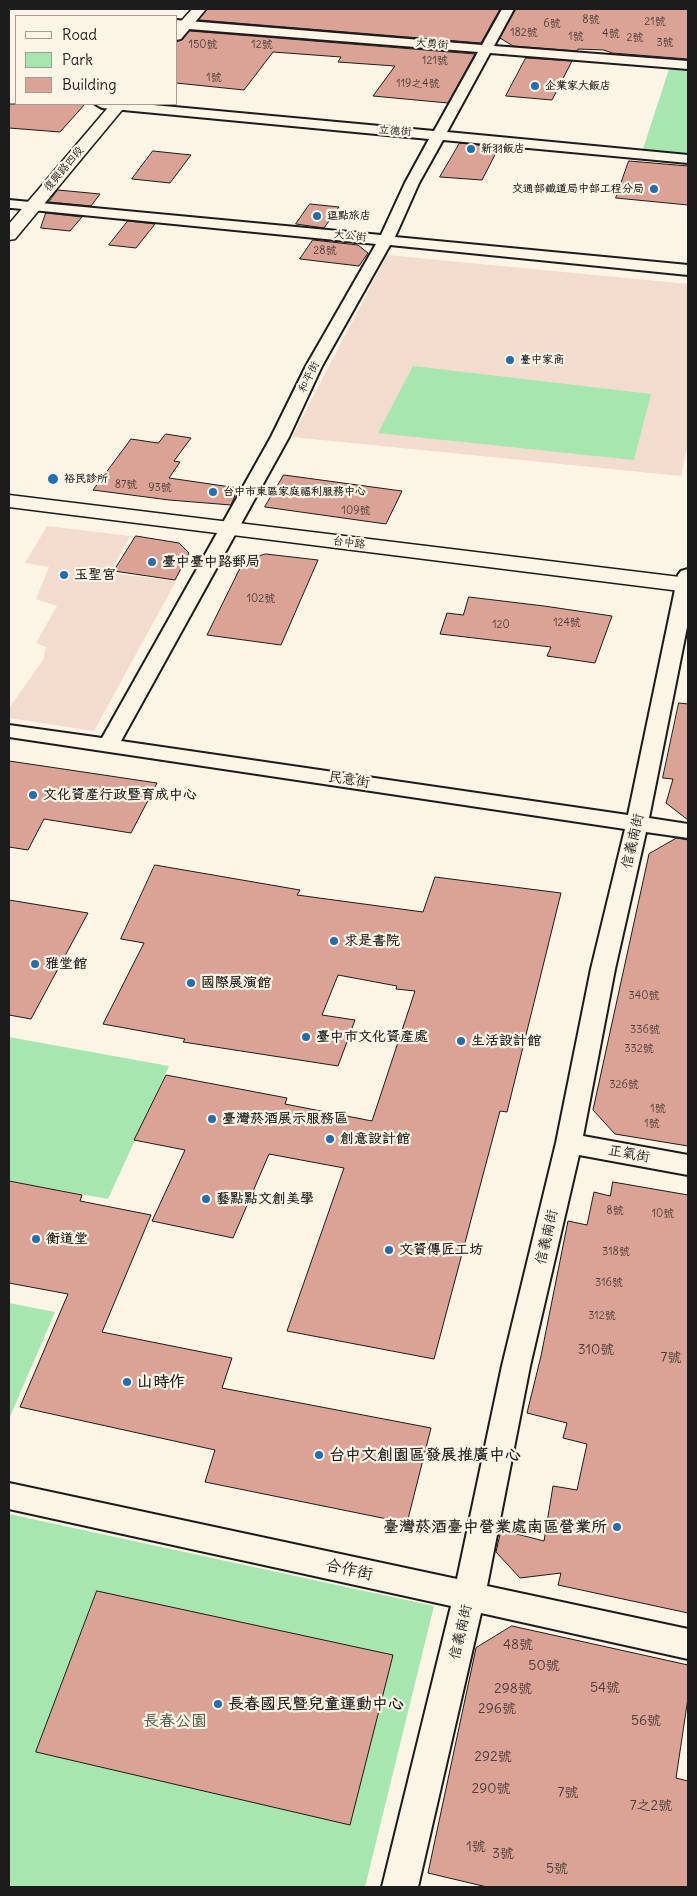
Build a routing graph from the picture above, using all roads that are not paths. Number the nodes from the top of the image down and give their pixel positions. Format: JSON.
{"nodes":[{"id":1,"x":182,"y":9,"type":"edge"},
{"id":2,"x":199,"y":9,"type":"edge"},
{"id":3,"x":508,"y":9,"type":"edge"},
{"id":4,"x":178,"y":25,"type":"edge"},
{"id":5,"x":486,"y":48,"type":"junction"},
{"id":6,"x":688,"y":65,"type":"edge"},
{"id":7,"x":99,"y":105,"type":"edge"},
{"id":8,"x":118,"y":105,"type":"edge"},
{"id":9,"x":129,"y":105,"type":"edge"},
{"id":10,"x":438,"y":135,"type":"junction"},
{"id":11,"x":67,"y":141,"type":"dead end"},
{"id":12,"x":688,"y":159,"type":"edge"},
{"id":13,"x":24,"y":190,"type":"dead end"},
{"id":14,"x":10,"y":206,"type":"edge"},
{"id":15,"x":33,"y":206,"type":"junction"},
{"id":16,"x":9,"y":235,"type":"edge"},
{"id":17,"x":386,"y":240,"type":"junction"},
{"id":18,"x":688,"y":270,"type":"edge"},
{"id":19,"x":9,"y":501,"type":"edge"},
{"id":20,"x":230,"y":528,"type":"junction"},
{"id":21,"x":688,"y":582,"type":"edge"},
{"id":22,"x":9,"y":731,"type":"edge"},
{"id":23,"x":109,"y":744,"type":"junction"},
{"id":24,"x":637,"y":824,"type":"junction"},
{"id":25,"x":688,"y":831,"type":"edge"},
{"id":26,"x":569,"y":1143,"type":"junction"},
{"id":27,"x":688,"y":1165,"type":"edge"},
{"id":28,"x":9,"y":1496,"type":"edge"},
{"id":29,"x":469,"y":1596,"type":"junction"},
{"id":30,"x":688,"y":1644,"type":"edge"},
{"id":31,"x":400,"y":1887,"type":"edge"}],
"edges":[{"from":1,"to":4,"type":"main road"},
{"from":2,"to":4,"type":"main road"},
{"from":3,"to":5,"type":"street","name":"和平街"},
{"from":4,"to":5,"type":"street","name":"大勇街"},
{"from":5,"to":6,"type":"street","name":"大勇街"},
{"from":5,"to":10,"type":"street","name":"和平街"},
{"from":7,"to":11,"type":"main road","name":"復興路四段"},
{"from":8,"to":15,"type":"main road","name":"復興路四段"},
{"from":9,"to":10,"type":"street","name":"立德街"},
{"from":10,"to":12,"type":"street","name":"立德街"},
{"from":10,"to":17,"type":"street","name":"和平街"},
{"from":13,"to":14,"type":"main road","name":"復興路四段"},
{"from":14,"to":15,"type":"street","name":"大公街"},
{"from":15,"to":16,"type":"main road","name":"復興路四段"},
{"from":15,"to":17,"type":"street","name":"大公街"},
{"from":17,"to":18,"type":"street","name":"大公街"},
{"from":17,"to":20,"type":"street","name":"和平街"},
{"from":19,"to":20,"type":"main road","name":"台中路"},
{"from":20,"to":21,"type":"main road","name":"台中路"},
{"from":20,"to":23,"type":"street","name":"和平街"},
{"from":21,"to":24,"type":"street","name":"信義南街"},
{"from":22,"to":23,"type":"street","name":"民意街"},
{"from":23,"to":24,"type":"street","name":"民意街"},
{"from":24,"to":25,"type":"street","name":"民意街"},
{"from":24,"to":26,"type":"street","name":"信義南街"},
{"from":26,"to":27,"type":"street","name":"正氣街"},
{"from":26,"to":29,"type":"street","name":"信義南街"},
{"from":28,"to":29,"type":"street","name":"合作街"},
{"from":29,"to":30,"type":"street","name":"合作街"},
{"from":29,"to":31,"type":"street","name":"信義南街"}]}
